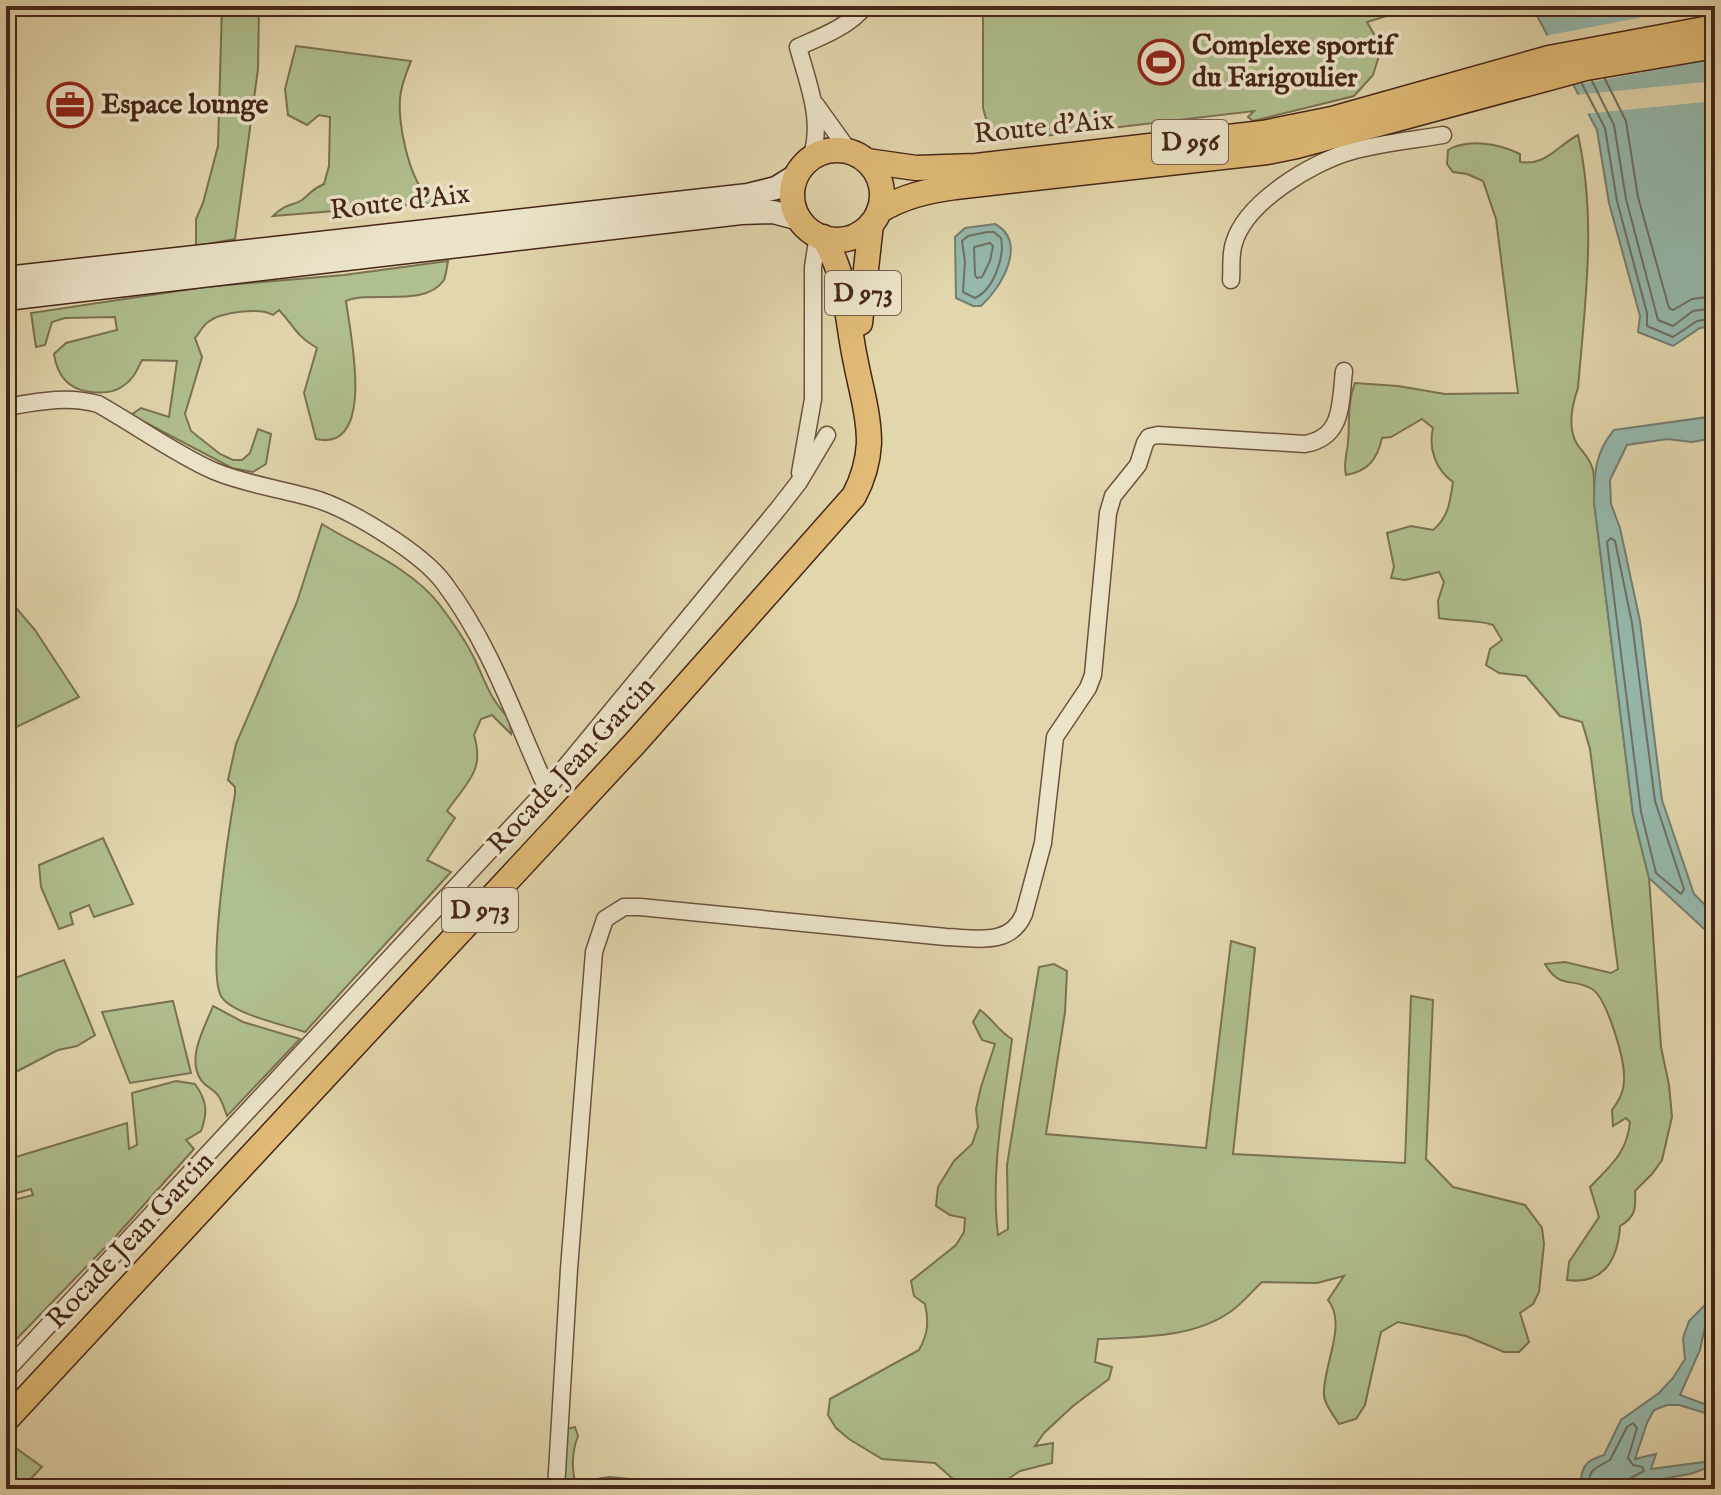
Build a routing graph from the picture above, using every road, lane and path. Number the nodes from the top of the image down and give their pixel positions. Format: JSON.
{"nodes":[{"id":1,"x":865,"y":6,"type":"edge"},
{"id":2,"x":1715,"y":27,"type":"edge"},
{"id":3,"x":1715,"y":46,"type":"edge"},
{"id":4,"x":1509,"y":78,"type":"junction"},
{"id":5,"x":813,"y":100,"type":"junction"},
{"id":6,"x":1443,"y":135,"type":"dead end"},
{"id":7,"x":858,"y":156,"type":"junction"},
{"id":8,"x":804,"y":166,"type":"junction"},
{"id":9,"x":875,"y":218,"type":"junction"},
{"id":10,"x":813,"y":231,"type":"junction"},
{"id":11,"x":6,"y":278,"type":"edge"},
{"id":12,"x":1231,"y":280,"type":"dead end"},
{"id":13,"x":6,"y":299,"type":"edge"},
{"id":14,"x":855,"y":361,"type":"junction"},
{"id":15,"x":1344,"y":371,"type":"dead end"},
{"id":16,"x":6,"y":407,"type":"edge"},
{"id":17,"x":827,"y":435,"type":"dead end"},
{"id":18,"x":799,"y":482,"type":"junction"},
{"id":19,"x":547,"y":789,"type":"junction"},
{"id":20,"x":6,"y":1371,"type":"edge"},
{"id":21,"x":6,"y":1420,"type":"edge"},
{"id":22,"x":556,"y":1489,"type":"edge"}],
"edges":[{"from":1,"to":5,"type":"street"},
{"from":2,"to":4,"type":"main road","number":"D 956"},
{"from":3,"to":4,"type":"main road","number":"D 956"},
{"from":4,"to":7,"type":"main road","name":"Route d'Aix","number":"D 956"},
{"from":4,"to":9,"type":"main road","name":"Route d'Aix","number":"D 956"},
{"from":5,"to":7,"type":"street"},
{"from":5,"to":8,"type":"street"},
{"from":6,"to":12,"type":"street"},
{"from":7,"to":8,"type":"main road"},
{"from":7,"to":9,"type":"main road"},
{"from":8,"to":10,"type":"main road"},
{"from":8,"to":11,"type":"main road","name":"Route d'Aix"},
{"from":9,"to":10,"type":"main road"},
{"from":9,"to":14,"type":"main road","name":"Rocade Jean Garcin","number":"D 973"},
{"from":10,"to":13,"type":"main road","name":"Route d'Aix"},
{"from":10,"to":14,"type":"main road","name":"Rocade Jean Garcin","number":"D 973"},
{"from":10,"to":18,"type":"street"},
{"from":14,"to":21,"type":"main road","name":"Rocade Jean Garcin","number":"D 973"},
{"from":15,"to":22,"type":"street"},
{"from":16,"to":19,"type":"street"},
{"from":17,"to":18,"type":"street","name":"Rocade Jean Garcin","number":"D 973"},
{"from":18,"to":19,"type":"street","name":"Rocade Jean Garcin","number":"D 973"},
{"from":19,"to":20,"type":"street","name":"Rocade Jean Garcin","number":"D 973"}]}
